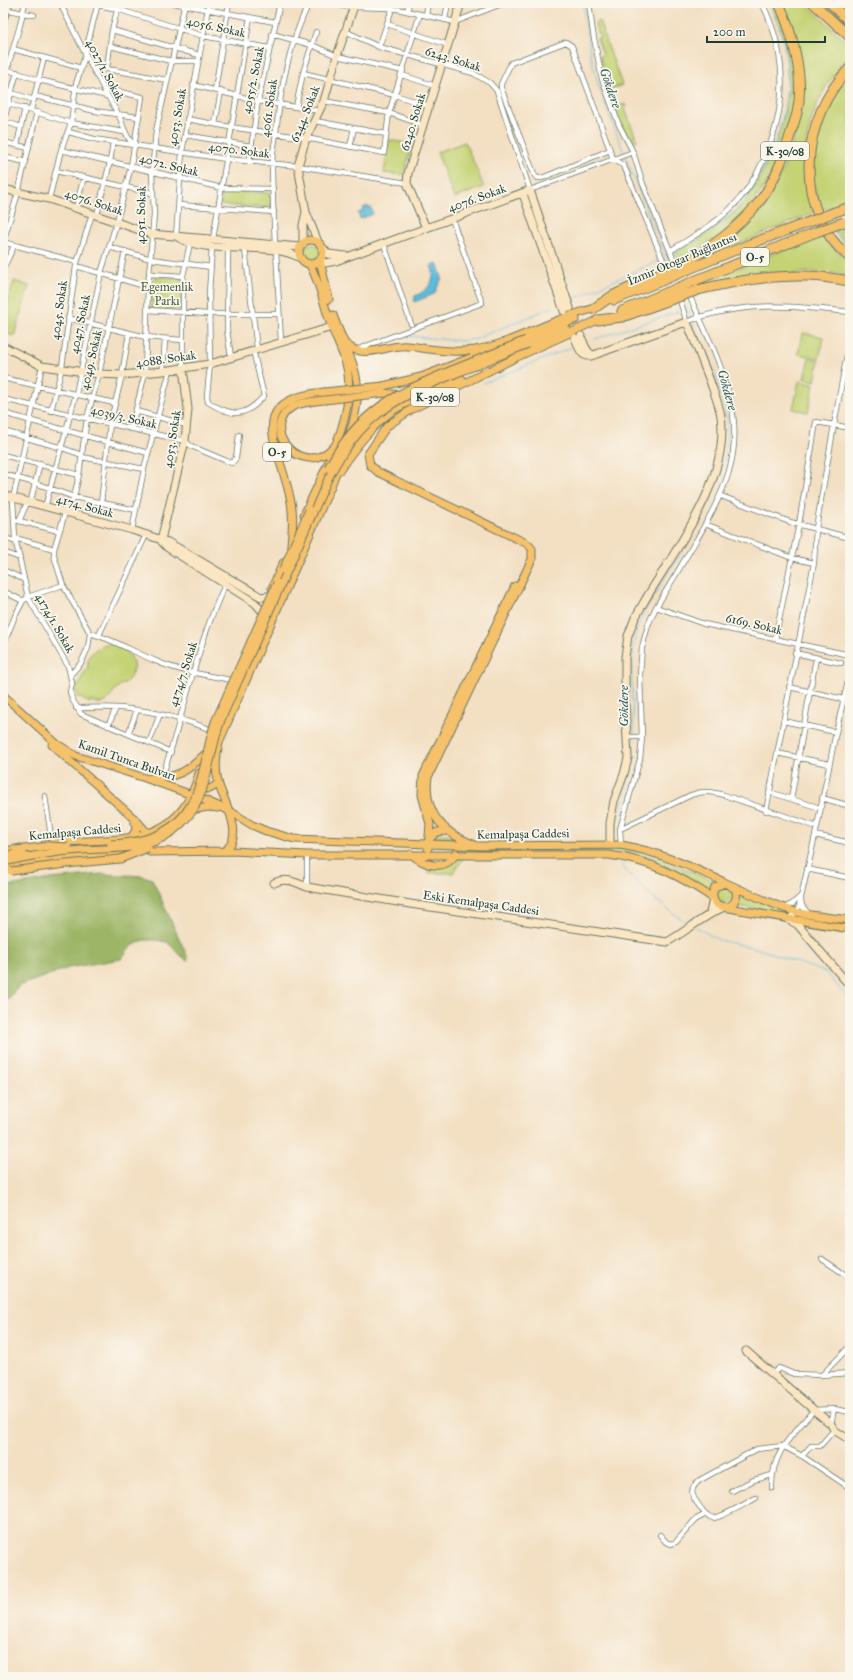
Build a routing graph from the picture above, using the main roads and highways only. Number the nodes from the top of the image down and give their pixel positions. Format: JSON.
{"nodes":[{"id":1,"x":461,"y":3,"type":"edge"},
{"id":2,"x":779,"y":3,"type":"edge"},
{"id":3,"x":813,"y":3,"type":"edge"},
{"id":4,"x":830,"y":3,"type":"edge"},
{"id":5,"x":355,"y":5,"type":"edge"},
{"id":6,"x":6,"y":7,"type":"edge"},
{"id":7,"x":3,"y":18,"type":"edge"},
{"id":8,"x":850,"y":22,"type":"edge"},
{"id":9,"x":850,"y":37,"type":"edge"},
{"id":10,"x":850,"y":68,"type":"edge"},
{"id":11,"x":3,"y":189,"type":"edge"},
{"id":12,"x":522,"y":194,"type":"junction"},
{"id":13,"x":850,"y":207,"type":"edge"},
{"id":14,"x":306,"y":212,"type":"junction"},
{"id":15,"x":847,"y":221,"type":"edge"},
{"id":16,"x":426,"y":228,"type":"junction"},
{"id":17,"x":176,"y":237,"type":"junction"},
{"id":18,"x":318,"y":242,"type":"junction"},
{"id":19,"x":301,"y":245,"type":"junction"},
{"id":20,"x":275,"y":247,"type":"junction"},
{"id":21,"x":323,"y":248,"type":"junction"},
{"id":22,"x":348,"y":256,"type":"junction"},
{"id":23,"x":300,"y":258,"type":"junction"},
{"id":24,"x":850,"y":258,"type":"edge"},
{"id":25,"x":320,"y":261,"type":"junction"},
{"id":26,"x":336,"y":261,"type":"junction"},
{"id":27,"x":310,"y":265,"type":"junction"},
{"id":28,"x":687,"y":266,"type":"junction"},
{"id":29,"x":323,"y":275,"type":"junction"},
{"id":30,"x":850,"y":281,"type":"edge"},
{"id":31,"x":668,"y":296,"type":"junction"},
{"id":32,"x":593,"y":309,"type":"joint"},
{"id":33,"x":598,"y":320,"type":"junction"},
{"id":34,"x":334,"y":327,"type":"junction"},
{"id":35,"x":578,"y":337,"type":"tunnel mouth"},
{"id":36,"x":526,"y":340,"type":"junction"},
{"id":37,"x":343,"y":341,"type":"junction"},
{"id":38,"x":3,"y":348,"type":"edge"},
{"id":39,"x":517,"y":357,"type":"junction"},
{"id":40,"x":183,"y":368,"type":"junction"},
{"id":41,"x":383,"y":390,"type":"junction"},
{"id":42,"x":426,"y":394,"type":"junction"},
{"id":43,"x":337,"y":442,"type":"junction"},
{"id":44,"x":331,"y":486,"type":"junction"},
{"id":45,"x":3,"y":495,"type":"edge"},
{"id":46,"x":160,"y":540,"type":"junction"},
{"id":47,"x":291,"y":544,"type":"junction"},
{"id":48,"x":532,"y":549,"type":"junction"},
{"id":49,"x":268,"y":596,"type":"junction"},
{"id":50,"x":262,"y":611,"type":"junction"},
{"id":51,"x":3,"y":694,"type":"edge"},
{"id":52,"x":3,"y":701,"type":"edge"},
{"id":53,"x":204,"y":755,"type":"junction"},
{"id":54,"x":198,"y":777,"type":"junction"},
{"id":55,"x":145,"y":778,"type":"junction"},
{"id":56,"x":218,"y":783,"type":"junction"},
{"id":57,"x":192,"y":795,"type":"junction"},
{"id":58,"x":230,"y":811,"type":"junction"},
{"id":59,"x":134,"y":818,"type":"junction"},
{"id":60,"x":174,"y":818,"type":"junction"},
{"id":61,"x":450,"y":833,"type":"junction"},
{"id":62,"x":151,"y":834,"type":"junction"},
{"id":63,"x":131,"y":838,"type":"junction"},
{"id":64,"x":162,"y":839,"type":"junction"},
{"id":65,"x":56,"y":842,"type":"junction"},
{"id":66,"x":428,"y":842,"type":"junction"},
{"id":67,"x":610,"y":844,"type":"junction"},
{"id":68,"x":35,"y":845,"type":"junction"},
{"id":69,"x":457,"y":846,"type":"junction"},
{"id":70,"x":483,"y":846,"type":"junction"},
{"id":71,"x":3,"y":847,"type":"edge"},
{"id":72,"x":68,"y":847,"type":"junction"},
{"id":73,"x":156,"y":847,"type":"tunnel mouth"},
{"id":74,"x":171,"y":851,"type":"junction"},
{"id":75,"x":225,"y":851,"type":"junction"},
{"id":76,"x":3,"y":852,"type":"edge"},
{"id":77,"x":150,"y":852,"type":"dead end"},
{"id":78,"x":122,"y":853,"type":"dead end"},
{"id":79,"x":411,"y":854,"type":"junction"},
{"id":80,"x":430,"y":854,"type":"junction"},
{"id":81,"x":455,"y":855,"type":"junction"},
{"id":82,"x":3,"y":856,"type":"edge"},
{"id":83,"x":60,"y":858,"type":"junction"},
{"id":84,"x":3,"y":862,"type":"edge"},
{"id":85,"x":3,"y":867,"type":"edge"},
{"id":86,"x":3,"y":871,"type":"edge"},
{"id":87,"x":274,"y":883,"type":"dead end"},
{"id":88,"x":729,"y":884,"type":"junction"},
{"id":89,"x":713,"y":898,"type":"junction"},
{"id":90,"x":724,"y":907,"type":"junction"},
{"id":91,"x":710,"y":913,"type":"junction"},
{"id":92,"x":812,"y":915,"type":"junction"},
{"id":93,"x":787,"y":919,"type":"junction"},
{"id":94,"x":850,"y":920,"type":"edge"},
{"id":95,"x":807,"y":922,"type":"junction"},
{"id":96,"x":850,"y":929,"type":"edge"},
{"id":97,"x":814,"y":943,"type":"junction"},
{"id":98,"x":850,"y":986,"type":"edge"},
{"id":99,"x":746,"y":1351,"type":"dead end"},
{"id":100,"x":850,"y":1440,"type":"edge"}],
"edges":[{"from":1,"to":16,"type":"main road","name":"6240. Sokak"},
{"from":2,"to":28,"type":"highway","number":"K-30/08"},
{"from":3,"to":9,"type":"highway"},
{"from":4,"to":8,"type":"highway"},
{"from":5,"to":14,"type":"main road","name":"6244. Sokak"},
{"from":6,"to":7,"type":"main road"},
{"from":10,"to":24,"type":"highway","number":"K-30/08"},
{"from":11,"to":17,"type":"main road","name":"4076. Sokak"},
{"from":12,"to":12,"type":"main road","name":"4076. Sokak"},
{"from":12,"to":16,"type":"main road","name":"4076. Sokak"},
{"from":13,"to":28,"type":"highway","name":"İzmir Otogar Bağlantısı","number":"O-5","bridge":true},
{"from":14,"to":18,"type":"main road","name":"6244. Sokak"},
{"from":14,"to":19,"type":"main road","name":"6244. Sokak"},
{"from":15,"to":31,"type":"highway","name":"İzmir Otogar Bağlantısı","number":"O-5","bridge":true},
{"from":16,"to":22,"type":"main road","name":"4076. Sokak"},
{"from":17,"to":20,"type":"main road","name":"4076. Sokak"},
{"from":17,"to":20,"type":"main road","name":"4076. Sokak"},
{"from":18,"to":19,"type":"main road"},
{"from":18,"to":21,"type":"main road"},
{"from":19,"to":20,"type":"main road","name":"4076. Sokak"},
{"from":19,"to":23,"type":"main road"},
{"from":20,"to":23,"type":"main road","name":"4076. Sokak"},
{"from":21,"to":22,"type":"main road","name":"4076. Sokak"},
{"from":21,"to":25,"type":"main road"},
{"from":22,"to":26,"type":"main road","name":"4076. Sokak"},
{"from":23,"to":27,"type":"main road"},
{"from":25,"to":26,"type":"main road","name":"4076. Sokak"},
{"from":25,"to":27,"type":"main road"},
{"from":25,"to":29,"type":"main road"},
{"from":26,"to":29,"type":"main road"},
{"from":27,"to":34,"type":"main road"},
{"from":28,"to":32,"type":"highway","name":"İzmir Otogar Bağlantısı","number":"O-5","bridge":true},
{"from":29,"to":34,"type":"main road"},
{"from":30,"to":31,"type":"highway","bridge":true},
{"from":31,"to":33,"type":"highway","name":"İzmir Otogar Bağlantısı","number":"O-5"},
{"from":32,"to":36,"type":"main road","name":"İzmir Otogar Bağlantısı"},
{"from":33,"to":36,"type":"main road"},
{"from":33,"to":39,"type":"main road","number":"K-30/08"},
{"from":34,"to":37,"type":"main road"},
{"from":34,"to":40,"type":"main road","name":"4088. Sokak"},
{"from":34,"to":43,"type":"main road"},
{"from":35,"to":67,"type":"main road"},
{"from":36,"to":37,"type":"main road"},
{"from":36,"to":41,"type":"main road","number":"O-5"},
{"from":36,"to":64,"type":"main road","bridge":true},
{"from":36,"to":72,"type":"main road","bridge":true},
{"from":37,"to":44,"type":"main road"},
{"from":38,"to":40,"type":"main road","name":"4088. Sokak"},
{"from":39,"to":42,"type":"main road"},
{"from":39,"to":48,"type":"main road","number":"K-30/08"},
{"from":40,"to":46,"type":"main road","name":"4053. Sokak"},
{"from":41,"to":42,"type":"main road"},
{"from":41,"to":43,"type":"main road","number":"O-5","bridge":true},
{"from":41,"to":47,"type":"main road","number":"O-5","bridge":true},
{"from":42,"to":44,"type":"main road"},
{"from":43,"to":47,"type":"main road"},
{"from":44,"to":56,"type":"main road"},
{"from":45,"to":46,"type":"main road","name":"4174. Sokak"},
{"from":46,"to":49,"type":"main road","name":"4174. Sokak"},
{"from":46,"to":50,"type":"main road","name":"4174. Sokak"},
{"from":47,"to":49,"type":"main road"},
{"from":48,"to":61,"type":"main road"},
{"from":48,"to":66,"type":"main road"},
{"from":49,"to":50,"type":"main road"},
{"from":50,"to":53,"type":"main road"},
{"from":51,"to":55,"type":"main road","name":"Kamil Tunca Bulvarı"},
{"from":52,"to":59,"type":"main road","name":"Kamil Tunca Bulvarı"},
{"from":53,"to":54,"type":"main road"},
{"from":53,"to":55,"type":"main road"},
{"from":54,"to":56,"type":"main road"},
{"from":54,"to":57,"type":"main road"},
{"from":55,"to":57,"type":"main road","name":"Kamil Tunca Bulvarı"},
{"from":56,"to":58,"type":"main road"},
{"from":57,"to":58,"type":"main road"},
{"from":57,"to":60,"type":"main road"},
{"from":58,"to":60,"type":"main road"},
{"from":58,"to":66,"type":"main road"},
{"from":58,"to":75,"type":"main road"},
{"from":59,"to":62,"type":"main road","name":"Kamil Tunca Bulvarı"},
{"from":59,"to":63,"type":"main road"},
{"from":60,"to":62,"type":"main road"},
{"from":61,"to":66,"type":"main road"},
{"from":61,"to":69,"type":"main road"},
{"from":61,"to":70,"type":"main road"},
{"from":62,"to":63,"type":"main road","name":"Kemalpaşa Caddesi"},
{"from":63,"to":65,"type":"main road","name":"Kemalpaşa Caddesi"},
{"from":64,"to":84,"type":"main road","bridge":true},
{"from":64,"to":86,"type":"main road","bridge":true},
{"from":65,"to":68,"type":"main road","name":"Kemalpaşa Caddesi"},
{"from":65,"to":83,"type":"main road"},
{"from":66,"to":69,"type":"main road","name":"Kemalpaşa Caddesi"},
{"from":66,"to":80,"type":"main road"},
{"from":67,"to":70,"type":"main road","name":"Kemalpaşa Caddesi"},
{"from":67,"to":88,"type":"main road","name":"Kemalpaşa Caddesi"},
{"from":68,"to":71,"type":"main road"},
{"from":68,"to":76,"type":"main road","name":"Kemalpaşa Caddesi"},
{"from":69,"to":70,"type":"main road","name":"Kemalpaşa Caddesi"},
{"from":69,"to":81,"type":"main road"},
{"from":72,"to":76,"type":"main road","bridge":true},
{"from":72,"to":82,"type":"main road","bridge":true},
{"from":73,"to":74,"type":"main road"},
{"from":74,"to":75,"type":"main road","name":"Kemalpaşa Caddesi"},
{"from":74,"to":77,"type":"main road","name":"Kemalpaşa Caddesi"},
{"from":75,"to":79,"type":"main road","name":"Kemalpaşa Caddesi"},
{"from":78,"to":83,"type":"main road","name":"Kemalpaşa Caddesi"},
{"from":79,"to":80,"type":"main road","name":"Kemalpaşa Caddesi"},
{"from":79,"to":81,"type":"main road"},
{"from":80,"to":81,"type":"main road","name":"Kemalpaşa Caddesi"},
{"from":81,"to":89,"type":"main road","name":"Kemalpaşa Caddesi"},
{"from":83,"to":85,"type":"main road","name":"Kemalpaşa Caddesi"},
{"from":87,"to":91,"type":"main road","name":"Eski Kemalpaşa Caddesi"},
{"from":88,"to":89,"type":"main road"},
{"from":88,"to":90,"type":"main road"},
{"from":88,"to":92,"type":"main road","name":"Kemalpaşa Caddesi"},
{"from":89,"to":90,"type":"main road"},
{"from":89,"to":91,"type":"main road"},
{"from":90,"to":91,"type":"main road","name":"Eski Kemalpaşa Caddesi"},
{"from":90,"to":93,"type":"main road"},
{"from":92,"to":94,"type":"main road","name":"Kemalpaşa Caddesi"},
{"from":92,"to":95,"type":"main road"},
{"from":93,"to":95,"type":"main road"},
{"from":93,"to":97,"type":"main road"},
{"from":95,"to":96,"type":"main road"},
{"from":95,"to":97,"type":"main road"},
{"from":97,"to":98,"type":"main road"},
{"from":99,"to":100,"type":"main road"}]}
